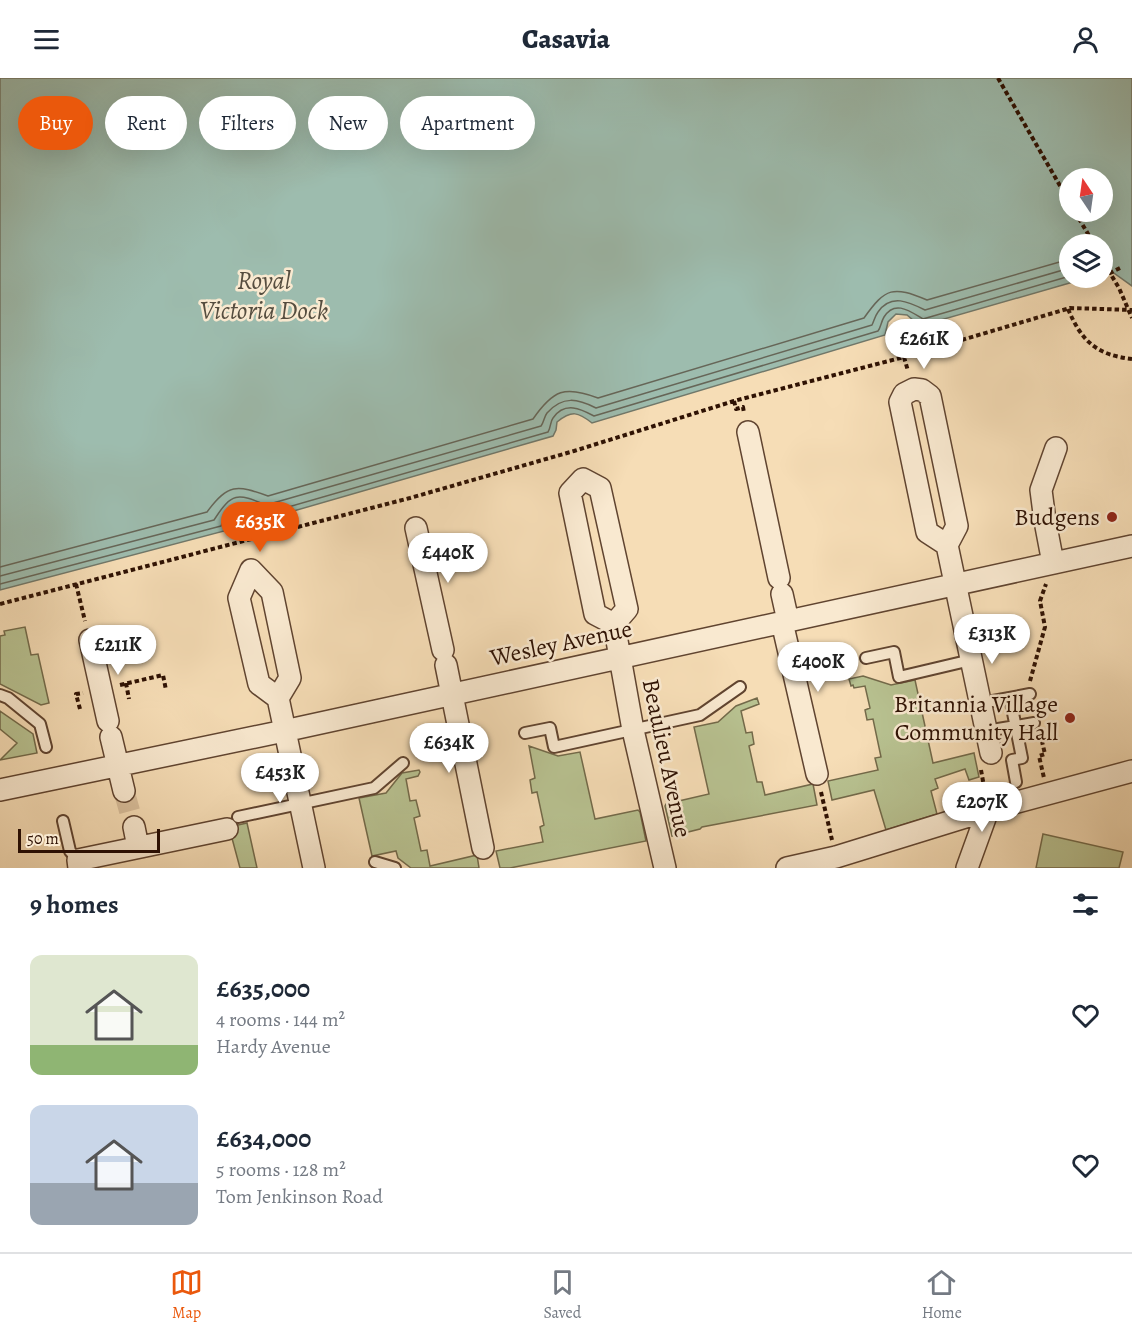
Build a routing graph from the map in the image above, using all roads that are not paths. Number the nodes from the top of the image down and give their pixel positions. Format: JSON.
{"nodes":[{"id":1,"x":748,"y":432,"type":"dead end"},
{"id":2,"x":1056,"y":448,"type":"dead end"},
{"id":3,"x":416,"y":528,"type":"dead end"},
{"id":4,"x":947,"y":545,"type":"junction"},
{"id":5,"x":1132,"y":546,"type":"edge"},
{"id":6,"x":1053,"y":563,"type":"junction"},
{"id":7,"x":955,"y":585,"type":"junction"},
{"id":8,"x":785,"y":621,"type":"junction"},
{"id":9,"x":614,"y":624,"type":"junction"},
{"id":10,"x":90,"y":640,"type":"road end"},
{"id":11,"x":620,"y":658,"type":"junction"},
{"id":12,"x":866,"y":658,"type":"dead end"},
{"id":13,"x":971,"y":660,"type":"junction"},
{"id":14,"x":740,"y":687,"type":"dead end"},
{"id":15,"x":452,"y":693,"type":"junction"},
{"id":16,"x":1030,"y":694,"type":"road end"},
{"id":17,"x":0,"y":695,"type":"edge"},
{"id":18,"x":278,"y":698,"type":"junction"},
{"id":19,"x":1010,"y":698,"type":"junction"},
{"id":20,"x":993,"y":701,"type":"dead end"},
{"id":21,"x":1034,"y":723,"type":"road end"},
{"id":22,"x":1015,"y":727,"type":"junction"},
{"id":23,"x":284,"y":730,"type":"junction"},
{"id":24,"x":633,"y":730,"type":"junction"},
{"id":25,"x":986,"y":731,"type":"junction"},
{"id":26,"x":525,"y":733,"type":"dead end"},
{"id":27,"x":46,"y":747,"type":"dead end"},
{"id":28,"x":991,"y":753,"type":"road end"},
{"id":29,"x":403,"y":763,"type":"dead end"},
{"id":30,"x":118,"y":765,"type":"junction"},
{"id":31,"x":1132,"y":771,"type":"edge"},
{"id":32,"x":817,"y":774,"type":"road end"},
{"id":33,"x":1016,"y":782,"type":"dead end"},
{"id":34,"x":0,"y":790,"type":"edge"},
{"id":35,"x":124,"y":791,"type":"tunnel mouth"},
{"id":36,"x":300,"y":805,"type":"junction"},
{"id":37,"x":988,"y":810,"type":"junction"},
{"id":38,"x":63,"y":821,"type":"dead end"},
{"id":39,"x":232,"y":823,"type":"joint"},
{"id":40,"x":483,"y":848,"type":"dead end"},
{"id":41,"x":375,"y":862,"type":"dead end"},
{"id":42,"x":79,"y":864,"type":"edge"},
{"id":43,"x":314,"y":868,"type":"edge"},
{"id":44,"x":395,"y":868,"type":"edge"},
{"id":45,"x":665,"y":868,"type":"edge"},
{"id":46,"x":787,"y":868,"type":"edge"},
{"id":47,"x":967,"y":868,"type":"edge"}],
"edges":[{"from":1,"to":8,"type":"street"},
{"from":2,"to":6,"type":"street"},
{"from":3,"to":15,"type":"street"},
{"from":4,"to":4,"type":"street"},
{"from":4,"to":7,"type":"street"},
{"from":5,"to":6,"type":"street","name":"Wesley Avenue"},
{"from":6,"to":7,"type":"street","name":"Wesley Avenue"},
{"from":7,"to":8,"type":"street","name":"Wesley Avenue"},
{"from":7,"to":13,"type":"street"},
{"from":8,"to":11,"type":"street","name":"Wesley Avenue"},
{"from":8,"to":32,"type":"street"},
{"from":9,"to":9,"type":"street"},
{"from":9,"to":11,"type":"street","name":"Beaulieu Avenue"},
{"from":10,"to":30,"type":"street"},
{"from":11,"to":15,"type":"street","name":"Wesley Avenue"},
{"from":11,"to":24,"type":"street","name":"Beaulieu Avenue"},
{"from":12,"to":13,"type":"lane"},
{"from":13,"to":25,"type":"street"},
{"from":14,"to":24,"type":"lane"},
{"from":15,"to":23,"type":"street","name":"Wesley Avenue"},
{"from":15,"to":40,"type":"street"},
{"from":16,"to":19,"type":"lane"},
{"from":17,"to":27,"type":"lane"},
{"from":18,"to":18,"type":"street"},
{"from":18,"to":23,"type":"street"},
{"from":19,"to":20,"type":"lane"},
{"from":19,"to":22,"type":"lane"},
{"from":21,"to":22,"type":"lane"},
{"from":22,"to":25,"type":"lane"},
{"from":22,"to":33,"type":"lane"},
{"from":23,"to":30,"type":"street","name":"Wesley Avenue"},
{"from":23,"to":36,"type":"street"},
{"from":24,"to":26,"type":"lane"},
{"from":24,"to":45,"type":"street","name":"Beaulieu Avenue"},
{"from":25,"to":28,"type":"street"},
{"from":29,"to":36,"type":"lane"},
{"from":30,"to":34,"type":"street","name":"Wesley Avenue"},
{"from":30,"to":35,"type":"street"},
{"from":31,"to":37,"type":"street"},
{"from":36,"to":39,"type":"lane"},
{"from":36,"to":43,"type":"street"},
{"from":37,"to":46,"type":"street"},
{"from":37,"to":47,"type":"street"},
{"from":38,"to":42,"type":"lane"},
{"from":39,"to":42,"type":"street"},
{"from":41,"to":44,"type":"lane"}]}
